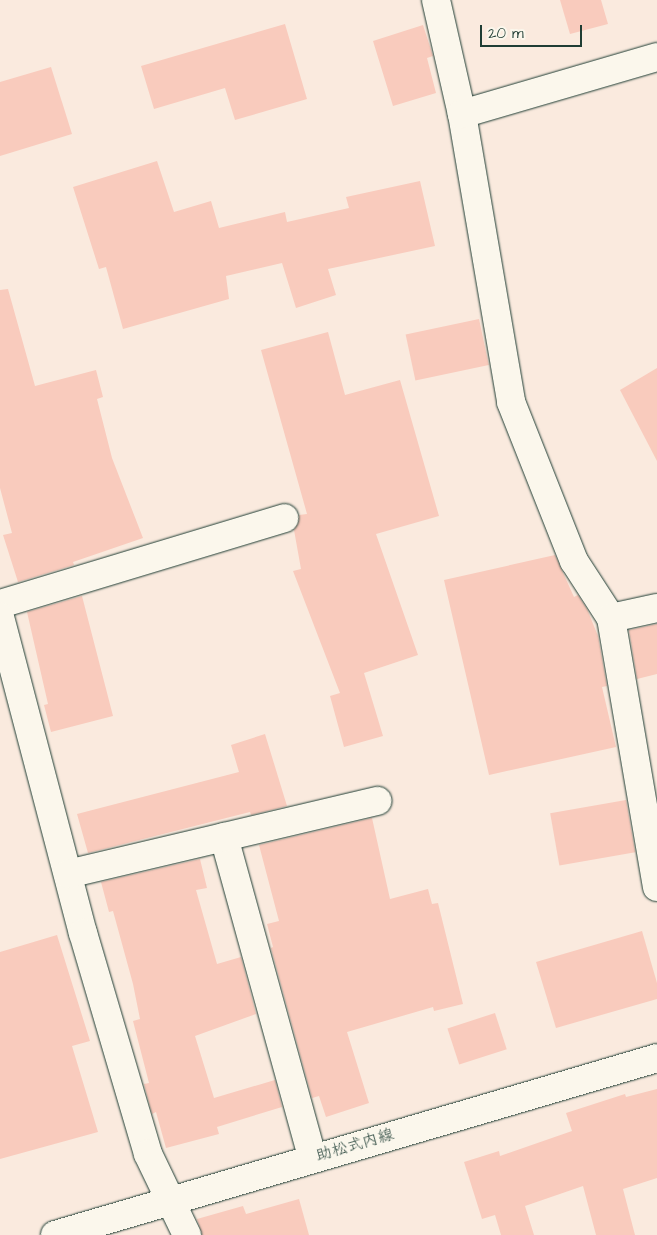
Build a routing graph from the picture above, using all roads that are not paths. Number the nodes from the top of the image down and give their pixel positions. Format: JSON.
{"nodes":[{"id":1,"x":436,"y":0,"type":"edge"},
{"id":2,"x":657,"y":57,"type":"edge"},
{"id":3,"x":462,"y":114,"type":"junction"},
{"id":4,"x":284,"y":518,"type":"dead end"},
{"id":5,"x":0,"y":604,"type":"edge"},
{"id":6,"x":657,"y":608,"type":"edge"},
{"id":7,"x":0,"y":617,"type":"edge"},
{"id":8,"x":611,"y":618,"type":"junction"},
{"id":9,"x":10,"y":696,"type":"edge"},
{"id":10,"x":377,"y":801,"type":"dead end"},
{"id":11,"x":224,"y":837,"type":"junction"},
{"id":12,"x":68,"y":874,"type":"junction"},
{"id":13,"x":657,"y":887,"type":"edge"},
{"id":14,"x":657,"y":1058,"type":"edge"},
{"id":15,"x":312,"y":1157,"type":"junction"},
{"id":16,"x":171,"y":1202,"type":"junction"},
{"id":17,"x":55,"y":1235,"type":"edge"},
{"id":18,"x":187,"y":1235,"type":"edge"}],
"edges":[{"from":1,"to":3,"type":"street"},
{"from":2,"to":3,"type":"street"},
{"from":3,"to":8,"type":"street"},
{"from":4,"to":5,"type":"street"},
{"from":6,"to":8,"type":"street"},
{"from":7,"to":9,"type":"street"},
{"from":8,"to":13,"type":"street"},
{"from":9,"to":12,"type":"street"},
{"from":10,"to":11,"type":"street"},
{"from":11,"to":12,"type":"street"},
{"from":11,"to":15,"type":"street"},
{"from":12,"to":16,"type":"street"},
{"from":14,"to":15,"type":"street","name":"助松式内線"},
{"from":15,"to":16,"type":"street","name":"助松式内線"},
{"from":16,"to":17,"type":"street","name":"助松式内線"},
{"from":16,"to":18,"type":"street"}]}
